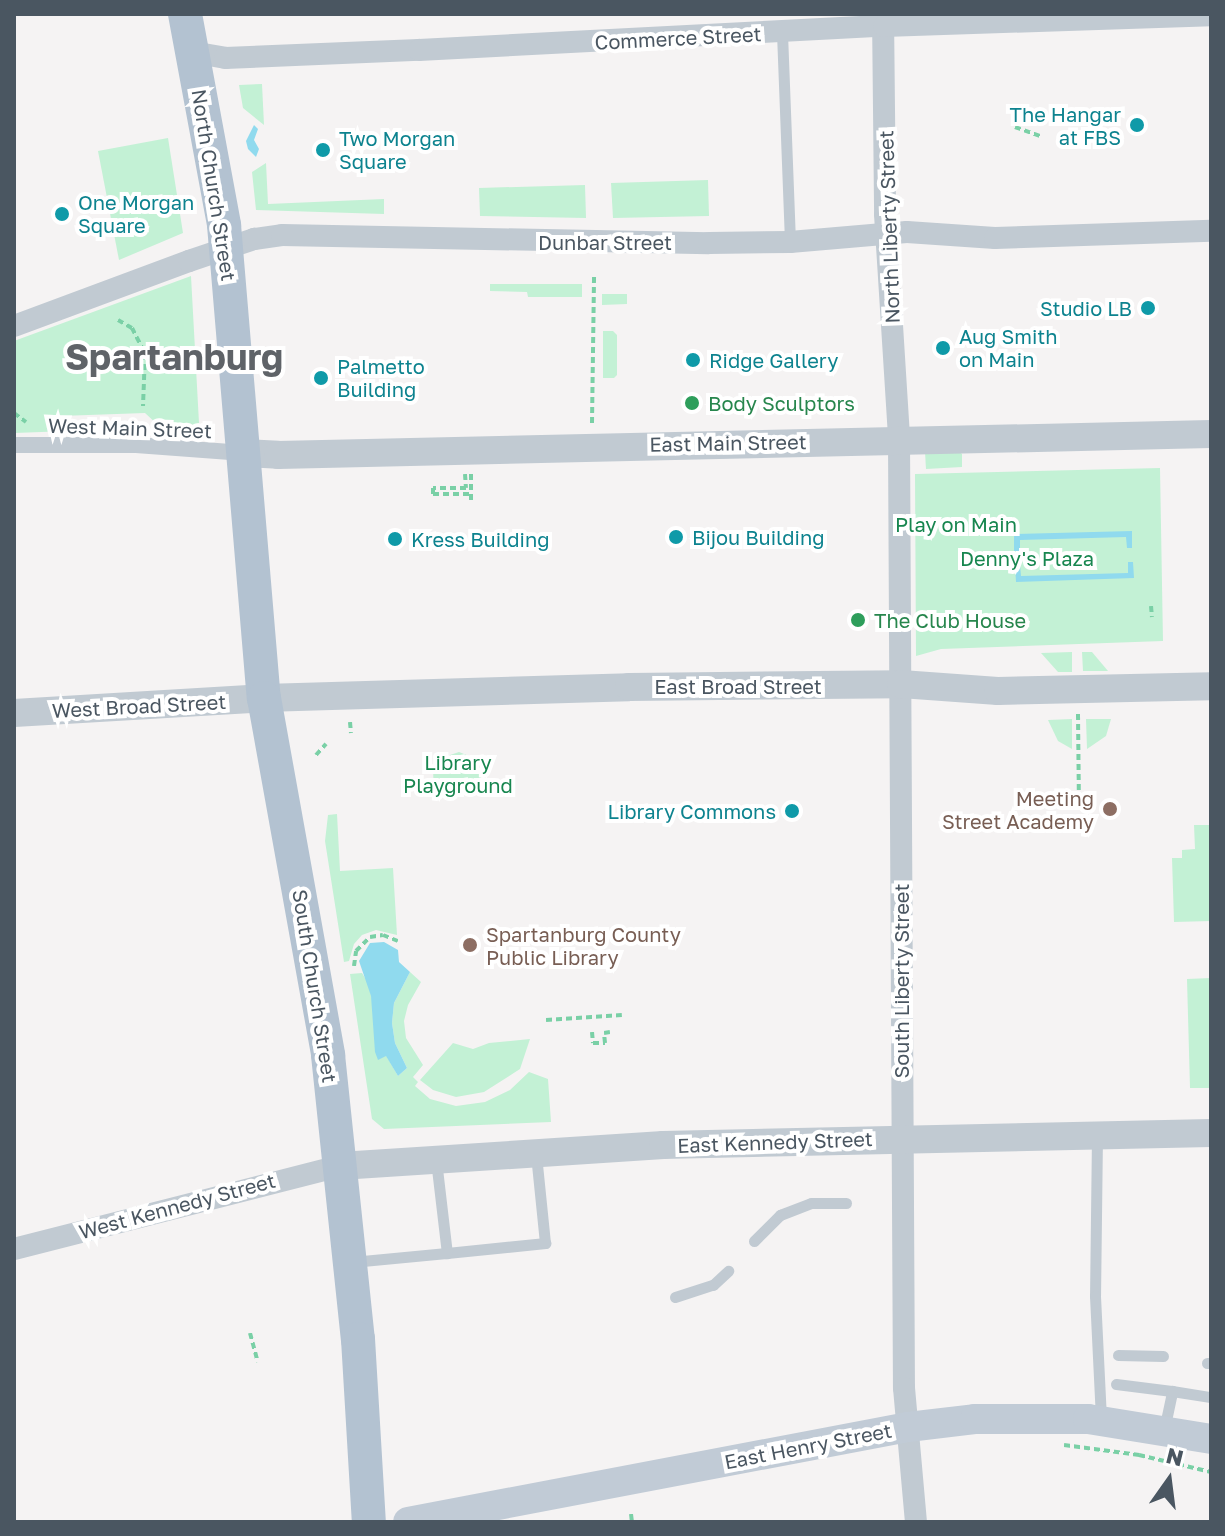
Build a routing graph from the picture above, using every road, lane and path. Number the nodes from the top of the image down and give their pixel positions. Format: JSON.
{"nodes":[{"id":1,"x":185,"y":14,"type":"edge"},
{"id":2,"x":1211,"y":15,"type":"edge"},
{"id":3,"x":883,"y":20,"type":"edge"},
{"id":4,"x":782,"y":33,"type":"junction"},
{"id":5,"x":192,"y":52,"type":"junction"},
{"id":6,"x":1015,"y":127,"type":"dead end"},
{"id":7,"x":1040,"y":136,"type":"dead end"},
{"id":8,"x":1211,"y":231,"type":"edge"},
{"id":9,"x":886,"y":233,"type":"junction"},
{"id":10,"x":790,"y":242,"type":"junction"},
{"id":11,"x":227,"y":249,"type":"junction"},
{"id":12,"x":594,"y":277,"type":"dead end"},
{"id":13,"x":118,"y":320,"type":"dead end"},
{"id":14,"x":14,"y":326,"type":"edge"},
{"id":15,"x":143,"y":406,"type":"dead end"},
{"id":16,"x":14,"y":413,"type":"edge"},
{"id":17,"x":26,"y":422,"type":"dead end"},
{"id":18,"x":592,"y":423,"type":"dead end"},
{"id":19,"x":1211,"y":434,"type":"edge"},
{"id":20,"x":899,"y":439,"type":"junction"},
{"id":21,"x":14,"y":445,"type":"edge"},
{"id":22,"x":244,"y":453,"type":"junction"},
{"id":23,"x":471,"y":494,"type":"junction"},
{"id":24,"x":471,"y":501,"type":"dead end"},
{"id":25,"x":1151,"y":606,"type":"dead end"},
{"id":26,"x":1152,"y":617,"type":"dead end"},
{"id":27,"x":901,"y":684,"type":"junction"},
{"id":28,"x":1211,"y":686,"type":"edge"},
{"id":29,"x":264,"y":698,"type":"junction"},
{"id":30,"x":14,"y":713,"type":"edge"},
{"id":31,"x":1078,"y":714,"type":"dead end"},
{"id":32,"x":350,"y":722,"type":"dead end"},
{"id":33,"x":351,"y":733,"type":"dead end"},
{"id":34,"x":326,"y":744,"type":"dead end"},
{"id":35,"x":316,"y":755,"type":"dead end"},
{"id":36,"x":1079,"y":804,"type":"dead end"},
{"id":37,"x":398,"y":941,"type":"dead end"},
{"id":38,"x":354,"y":966,"type":"dead end"},
{"id":39,"x":622,"y":1015,"type":"dead end"},
{"id":40,"x":546,"y":1020,"type":"dead end"},
{"id":41,"x":592,"y":1032,"type":"dead end"},
{"id":42,"x":610,"y":1032,"type":"dead end"},
{"id":43,"x":1211,"y":1133,"type":"edge"},
{"id":44,"x":1097,"y":1135,"type":"junction"},
{"id":45,"x":903,"y":1138,"type":"junction"},
{"id":46,"x":536,"y":1153,"type":"junction"},
{"id":47,"x":436,"y":1160,"type":"junction"},
{"id":48,"x":340,"y":1166,"type":"junction"},
{"id":49,"x":846,"y":1203,"type":"dead end"},
{"id":50,"x":754,"y":1241,"type":"dead end"},
{"id":51,"x":14,"y":1249,"type":"edge"},
{"id":52,"x":447,"y":1253,"type":"junction"},
{"id":53,"x":350,"y":1262,"type":"junction"},
{"id":54,"x":728,"y":1271,"type":"dead end"},
{"id":55,"x":675,"y":1297,"type":"dead end"},
{"id":56,"x":250,"y":1333,"type":"dead end"},
{"id":57,"x":1118,"y":1355,"type":"dead end"},
{"id":58,"x":1163,"y":1356,"type":"dead end"},
{"id":59,"x":258,"y":1362,"type":"dead end"},
{"id":60,"x":1116,"y":1384,"type":"dead end"},
{"id":61,"x":1172,"y":1391,"type":"junction"},
{"id":62,"x":1211,"y":1397,"type":"edge"},
{"id":63,"x":1101,"y":1421,"type":"junction"},
{"id":64,"x":908,"y":1427,"type":"junction"},
{"id":65,"x":1164,"y":1430,"type":"junction"},
{"id":66,"x":1211,"y":1439,"type":"edge"},
{"id":67,"x":1056,"y":1444,"type":"dead end"},
{"id":68,"x":1211,"y":1472,"type":"edge"},
{"id":69,"x":631,"y":1514,"type":"dead end"},
{"id":70,"x":369,"y":1522,"type":"edge"},
{"id":71,"x":408,"y":1522,"type":"edge"},
{"id":72,"x":632,"y":1522,"type":"edge"},
{"id":73,"x":916,"y":1522,"type":"edge"}],
"edges":[{"from":1,"to":5,"type":"main road","name":"North Church Street"},
{"from":2,"to":3,"type":"street","name":"Commerce Street"},
{"from":3,"to":4,"type":"street","name":"Commerce Street"},
{"from":3,"to":9,"type":"street","name":"North Liberty Street"},
{"from":4,"to":5,"type":"street","name":"Commerce Street"},
{"from":4,"to":10,"type":"lane"},
{"from":5,"to":11,"type":"main road","name":"North Church Street"},
{"from":6,"to":7,"type":"path"},
{"from":8,"to":9,"type":"street","name":"Dunbar Street"},
{"from":9,"to":10,"type":"street","name":"Dunbar Street"},
{"from":9,"to":20,"type":"street","name":"North Liberty Street"},
{"from":10,"to":11,"type":"street","name":"Dunbar Street"},
{"from":11,"to":14,"type":"street","name":"Dunbar Street"},
{"from":11,"to":22,"type":"main road","name":"North Church Street"},
{"from":12,"to":18,"type":"path"},
{"from":13,"to":15,"type":"path"},
{"from":16,"to":17,"type":"path"},
{"from":19,"to":20,"type":"street","name":"East Main Street"},
{"from":20,"to":22,"type":"street","name":"East Main Street"},
{"from":20,"to":27,"type":"street","name":"South Liberty Street"},
{"from":21,"to":22,"type":"street","name":"West Main Street"},
{"from":22,"to":29,"type":"main road","name":"South Church Street"},
{"from":23,"to":23,"type":"path"},
{"from":23,"to":24,"type":"path"},
{"from":25,"to":26,"type":"path"},
{"from":27,"to":28,"type":"street","name":"East Broad Street"},
{"from":27,"to":29,"type":"street","name":"East Broad Street"},
{"from":27,"to":45,"type":"street","name":"South Liberty Street"},
{"from":29,"to":30,"type":"street","name":"West Broad Street"},
{"from":29,"to":48,"type":"main road","name":"South Church Street"},
{"from":31,"to":36,"type":"path"},
{"from":32,"to":33,"type":"path"},
{"from":34,"to":35,"type":"path"},
{"from":37,"to":38,"type":"path"},
{"from":39,"to":40,"type":"path"},
{"from":41,"to":42,"type":"path"},
{"from":43,"to":44,"type":"street","name":"East Kennedy Street"},
{"from":44,"to":45,"type":"street","name":"East Kennedy Street"},
{"from":44,"to":63,"type":"lane"},
{"from":45,"to":46,"type":"street","name":"East Kennedy Street"},
{"from":45,"to":64,"type":"street","name":"South Liberty Street"},
{"from":46,"to":47,"type":"street","name":"East Kennedy Street"},
{"from":46,"to":52,"type":"lane"},
{"from":47,"to":48,"type":"street","name":"East Kennedy Street"},
{"from":47,"to":52,"type":"lane"},
{"from":48,"to":51,"type":"street","name":"West Kennedy Street"},
{"from":48,"to":53,"type":"main road","name":"South Church Street"},
{"from":49,"to":50,"type":"lane"},
{"from":52,"to":53,"type":"lane"},
{"from":53,"to":70,"type":"main road","name":"South Church Street"},
{"from":54,"to":55,"type":"lane"},
{"from":56,"to":59,"type":"path"},
{"from":57,"to":58,"type":"lane"},
{"from":60,"to":61,"type":"lane"},
{"from":61,"to":62,"type":"lane"},
{"from":61,"to":65,"type":"lane"},
{"from":63,"to":64,"type":"main road","name":"East Henry Street"},
{"from":63,"to":65,"type":"main road","name":"East Henry Street"},
{"from":64,"to":71,"type":"main road","name":"East Henry Street"},
{"from":64,"to":73,"type":"street","name":"South Liberty Street"},
{"from":65,"to":66,"type":"main road","name":"East Henry Street"},
{"from":67,"to":68,"type":"path"},
{"from":69,"to":72,"type":"path"}]}
